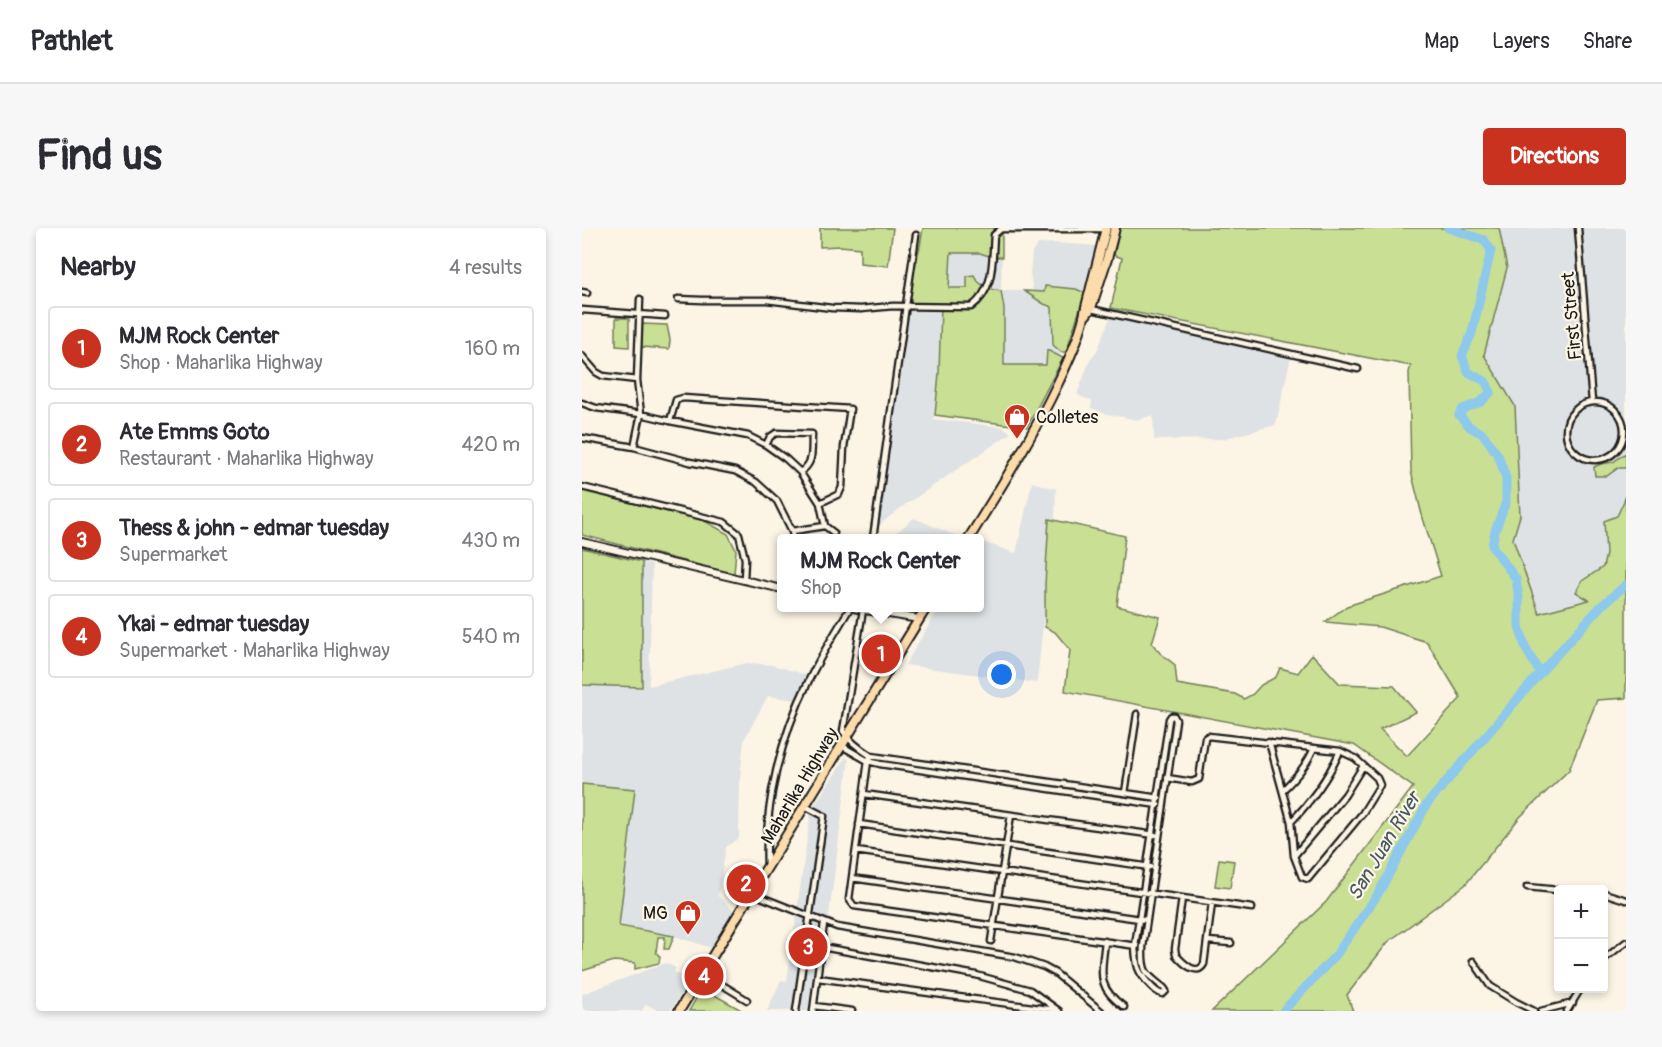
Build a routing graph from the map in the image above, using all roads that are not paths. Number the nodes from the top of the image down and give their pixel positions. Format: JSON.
{"nodes":[{"id":1,"x":1106,"y":228,"type":"edge"},
{"id":2,"x":1115,"y":228,"type":"edge"},
{"id":3,"x":1578,"y":228,"type":"edge"},
{"id":4,"x":916,"y":235,"type":"dead end"},
{"id":5,"x":640,"y":299,"type":"dead end"},
{"id":6,"x":678,"y":299,"type":"dead end"},
{"id":7,"x":905,"y":307,"type":"junction"},
{"id":8,"x":1088,"y":308,"type":"junction"},
{"id":9,"x":582,"y":309,"type":"edge"},
{"id":10,"x":640,"y":313,"type":"junction"},
{"id":11,"x":665,"y":316,"type":"dead end"},
{"id":12,"x":582,"y":356,"type":"edge"},
{"id":13,"x":1358,"y":369,"type":"dead end"},
{"id":14,"x":637,"y":380,"type":"junction"},
{"id":15,"x":1592,"y":402,"type":"junction"},
{"id":16,"x":582,"y":403,"type":"edge"},
{"id":17,"x":641,"y":414,"type":"junction"},
{"id":18,"x":669,"y":421,"type":"junction"},
{"id":19,"x":582,"y":438,"type":"edge"},
{"id":20,"x":766,"y":445,"type":"junction"},
{"id":21,"x":634,"y":447,"type":"junction"},
{"id":22,"x":800,"y":472,"type":"junction"},
{"id":23,"x":582,"y":487,"type":"edge"},
{"id":24,"x":820,"y":503,"type":"junction"},
{"id":25,"x":825,"y":526,"type":"junction"},
{"id":26,"x":792,"y":531,"type":"junction"},
{"id":27,"x":834,"y":533,"type":"dead end"},
{"id":28,"x":792,"y":534,"type":"edge"},
{"id":29,"x":874,"y":534,"type":"edge"},
{"id":30,"x":972,"y":534,"type":"edge"},
{"id":31,"x":582,"y":542,"type":"edge"},
{"id":32,"x":744,"y":580,"type":"junction"},
{"id":33,"x":777,"y":588,"type":"edge"},
{"id":34,"x":849,"y":612,"type":"edge"},
{"id":35,"x":862,"y":612,"type":"edge"},
{"id":36,"x":875,"y":612,"type":"edge"},
{"id":37,"x":923,"y":612,"type":"edge"},
{"id":38,"x":919,"y":619,"type":"junction"},
{"id":39,"x":1137,"y":714,"type":"dead end"},
{"id":40,"x":847,"y":737,"type":"junction"},
{"id":41,"x":1269,"y":742,"type":"junction"},
{"id":42,"x":842,"y":746,"type":"junction"},
{"id":43,"x":1314,"y":748,"type":"junction"},
{"id":44,"x":1340,"y":752,"type":"junction"},
{"id":45,"x":870,"y":758,"type":"junction"},
{"id":46,"x":1363,"y":766,"type":"junction"},
{"id":47,"x":1161,"y":777,"type":"junction"},
{"id":48,"x":1168,"y":778,"type":"junction"},
{"id":49,"x":1283,"y":790,"type":"junction"},
{"id":50,"x":1125,"y":793,"type":"junction"},
{"id":51,"x":864,"y":794,"type":"junction"},
{"id":52,"x":1158,"y":798,"type":"junction"},
{"id":53,"x":1165,"y":798,"type":"junction"},
{"id":54,"x":1124,"y":799,"type":"junction"},
{"id":55,"x":1157,"y":804,"type":"junction"},
{"id":56,"x":805,"y":806,"type":"junction"},
{"id":57,"x":1164,"y":806,"type":"junction"},
{"id":58,"x":1011,"y":815,"type":"junction"},
{"id":59,"x":1291,"y":822,"type":"junction"},
{"id":60,"x":859,"y":824,"type":"junction"},
{"id":61,"x":1152,"y":835,"type":"junction"},
{"id":62,"x":1159,"y":836,"type":"junction"},
{"id":63,"x":1006,"y":846,"type":"junction"},
{"id":64,"x":856,"y":851,"type":"junction"},
{"id":65,"x":1294,"y":856,"type":"junction"},
{"id":66,"x":1148,"y":867,"type":"junction"},
{"id":67,"x":767,"y":868,"type":"junction"},
{"id":68,"x":1154,"y":868,"type":"junction"},
{"id":69,"x":1002,"y":872,"type":"junction"},
{"id":70,"x":852,"y":878,"type":"junction"},
{"id":71,"x":1527,"y":887,"type":"dead end"},
{"id":72,"x":1554,"y":890,"type":"edge"},
{"id":73,"x":751,"y":893,"type":"junction"},
{"id":74,"x":1143,"y":893,"type":"junction"},
{"id":75,"x":1151,"y":894,"type":"junction"},
{"id":76,"x":1608,"y":894,"type":"edge"},
{"id":77,"x":1182,"y":898,"type":"junction"},
{"id":78,"x":998,"y":899,"type":"junction"},
{"id":79,"x":1626,"y":900,"type":"edge"},
{"id":80,"x":1212,"y":903,"type":"junction"},
{"id":81,"x":1252,"y":908,"type":"dead end"},
{"id":82,"x":809,"y":917,"type":"junction"},
{"id":83,"x":1139,"y":919,"type":"junction"},
{"id":84,"x":1147,"y":920,"type":"junction"},
{"id":85,"x":824,"y":923,"type":"junction"},
{"id":86,"x":994,"y":926,"type":"junction"},
{"id":87,"x":991,"y":941,"type":"dead end"},
{"id":88,"x":1105,"y":941,"type":"junction"},
{"id":89,"x":1208,"y":941,"type":"junction"},
{"id":90,"x":1626,"y":942,"type":"edge"},
{"id":91,"x":1231,"y":943,"type":"dead end"},
{"id":92,"x":1135,"y":946,"type":"junction"},
{"id":93,"x":822,"y":947,"type":"junction"},
{"id":94,"x":1143,"y":947,"type":"junction"},
{"id":95,"x":1608,"y":956,"type":"edge"},
{"id":96,"x":1473,"y":961,"type":"dead end"},
{"id":97,"x":703,"y":973,"type":"junction"},
{"id":98,"x":818,"y":978,"type":"junction"},
{"id":99,"x":1578,"y":993,"type":"edge"},
{"id":100,"x":747,"y":1000,"type":"dead end"},
{"id":101,"x":1573,"y":1003,"type":"junction"},
{"id":102,"x":1124,"y":1007,"type":"dead end"},
{"id":103,"x":814,"y":1008,"type":"edge"},
{"id":104,"x":679,"y":1011,"type":"edge"},
{"id":105,"x":796,"y":1011,"type":"edge"},
{"id":106,"x":852,"y":1011,"type":"edge"},
{"id":107,"x":1058,"y":1011,"type":"edge"},
{"id":108,"x":1101,"y":1011,"type":"edge"},
{"id":109,"x":1534,"y":1011,"type":"edge"},
{"id":110,"x":1541,"y":1011,"type":"edge"},
{"id":111,"x":1568,"y":1011,"type":"edge"}],
"edges":[{"from":1,"to":7,"type":"street"},
{"from":1,"to":8,"type":"highway"},
{"from":2,"to":8,"type":"highway"},
{"from":3,"to":15,"type":"street","name":"First Street"},
{"from":4,"to":7,"type":"street"},
{"from":5,"to":10,"type":"street"},
{"from":6,"to":7,"type":"street"},
{"from":7,"to":29,"type":"street"},
{"from":8,"to":13,"type":"street"},
{"from":8,"to":30,"type":"highway"},
{"from":9,"to":10,"type":"street"},
{"from":10,"to":11,"type":"street"},
{"from":10,"to":14,"type":"street"},
{"from":12,"to":14,"type":"street"},
{"from":14,"to":17,"type":"street"},
{"from":15,"to":15,"type":"street"},
{"from":16,"to":17,"type":"street"},
{"from":17,"to":18,"type":"street"},
{"from":17,"to":21,"type":"street"},
{"from":18,"to":20,"type":"street"},
{"from":18,"to":24,"type":"street"},
{"from":19,"to":21,"type":"street"},
{"from":20,"to":22,"type":"street"},
{"from":20,"to":22,"type":"street"},
{"from":21,"to":26,"type":"street"},
{"from":22,"to":24,"type":"street"},
{"from":23,"to":32,"type":"street"},
{"from":24,"to":25,"type":"street"},
{"from":25,"to":26,"type":"street"},
{"from":25,"to":27,"type":"street"},
{"from":26,"to":28,"type":"street"},
{"from":31,"to":32,"type":"street"},
{"from":32,"to":33,"type":"street"},
{"from":34,"to":67,"type":"street"},
{"from":35,"to":40,"type":"street"},
{"from":36,"to":38,"type":"street"},
{"from":37,"to":38,"type":"highway","name":"Maharlika Highway"},
{"from":38,"to":40,"type":"highway","name":"Maharlika Highway"},
{"from":39,"to":50,"type":"street"},
{"from":40,"to":42,"type":"highway","name":"Maharlika Highway"},
{"from":40,"to":45,"type":"street"},
{"from":41,"to":43,"type":"street"},
{"from":41,"to":48,"type":"street"},
{"from":41,"to":49,"type":"street"},
{"from":42,"to":45,"type":"street"},
{"from":42,"to":56,"type":"highway","name":"Maharlika Highway"},
{"from":43,"to":44,"type":"street"},
{"from":43,"to":49,"type":"street"},
{"from":44,"to":46,"type":"street"},
{"from":44,"to":59,"type":"street"},
{"from":45,"to":50,"type":"street"},
{"from":45,"to":51,"type":"street"},
{"from":45,"to":54,"type":"street"},
{"from":46,"to":65,"type":"street"},
{"from":46,"to":65,"type":"street"},
{"from":47,"to":48,"type":"street"},
{"from":47,"to":48,"type":"street"},
{"from":47,"to":52,"type":"street"},
{"from":48,"to":53,"type":"street"},
{"from":49,"to":59,"type":"street"},
{"from":50,"to":52,"type":"street"},
{"from":50,"to":54,"type":"street"},
{"from":51,"to":58,"type":"street"},
{"from":51,"to":60,"type":"street"},
{"from":52,"to":53,"type":"street"},
{"from":52,"to":55,"type":"street"},
{"from":53,"to":57,"type":"street"},
{"from":54,"to":55,"type":"street"},
{"from":55,"to":57,"type":"street"},
{"from":55,"to":61,"type":"street"},
{"from":56,"to":67,"type":"highway","name":"Maharlika Highway"},
{"from":56,"to":82,"type":"street"},
{"from":57,"to":62,"type":"street"},
{"from":58,"to":61,"type":"street"},
{"from":58,"to":63,"type":"street"},
{"from":59,"to":65,"type":"street"},
{"from":60,"to":63,"type":"street"},
{"from":60,"to":64,"type":"street"},
{"from":61,"to":62,"type":"street"},
{"from":61,"to":66,"type":"street"},
{"from":62,"to":68,"type":"street"},
{"from":63,"to":66,"type":"street"},
{"from":63,"to":69,"type":"street"},
{"from":64,"to":69,"type":"street"},
{"from":64,"to":70,"type":"street"},
{"from":66,"to":68,"type":"street"},
{"from":66,"to":74,"type":"street"},
{"from":67,"to":73,"type":"highway","name":"Maharlika Highway"},
{"from":68,"to":75,"type":"street"},
{"from":69,"to":74,"type":"street"},
{"from":69,"to":78,"type":"street"},
{"from":70,"to":78,"type":"street"},
{"from":70,"to":86,"type":"street"},
{"from":71,"to":72,"type":"street"},
{"from":73,"to":82,"type":"street"},
{"from":73,"to":97,"type":"highway","name":"Maharlika Highway"},
{"from":74,"to":75,"type":"street"},
{"from":74,"to":83,"type":"street"},
{"from":75,"to":77,"type":"street"},
{"from":75,"to":84,"type":"street"},
{"from":76,"to":79,"type":"street"},
{"from":77,"to":80,"type":"street"},
{"from":77,"to":89,"type":"street"},
{"from":78,"to":83,"type":"street"},
{"from":78,"to":86,"type":"street"},
{"from":80,"to":81,"type":"street"},
{"from":80,"to":89,"type":"street"},
{"from":82,"to":85,"type":"street"},
{"from":82,"to":105,"type":"street"},
{"from":83,"to":84,"type":"street"},
{"from":83,"to":92,"type":"street"},
{"from":84,"to":94,"type":"street"},
{"from":85,"to":93,"type":"street"},
{"from":85,"to":108,"type":"street"},
{"from":86,"to":87,"type":"street"},
{"from":86,"to":88,"type":"street"},
{"from":88,"to":92,"type":"street"},
{"from":88,"to":102,"type":"street"},
{"from":89,"to":91,"type":"street"},
{"from":90,"to":95,"type":"street"},
{"from":92,"to":94,"type":"street"},
{"from":92,"to":94,"type":"street"},
{"from":93,"to":98,"type":"street"},
{"from":93,"to":107,"type":"street"},
{"from":96,"to":109,"type":"street"},
{"from":97,"to":100,"type":"street"},
{"from":97,"to":104,"type":"highway","name":"Maharlika Highway"},
{"from":98,"to":103,"type":"street"},
{"from":98,"to":107,"type":"street"},
{"from":99,"to":101,"type":"street"},
{"from":101,"to":110,"type":"street"},
{"from":101,"to":111,"type":"street"},
{"from":103,"to":106,"type":"street"}]}
